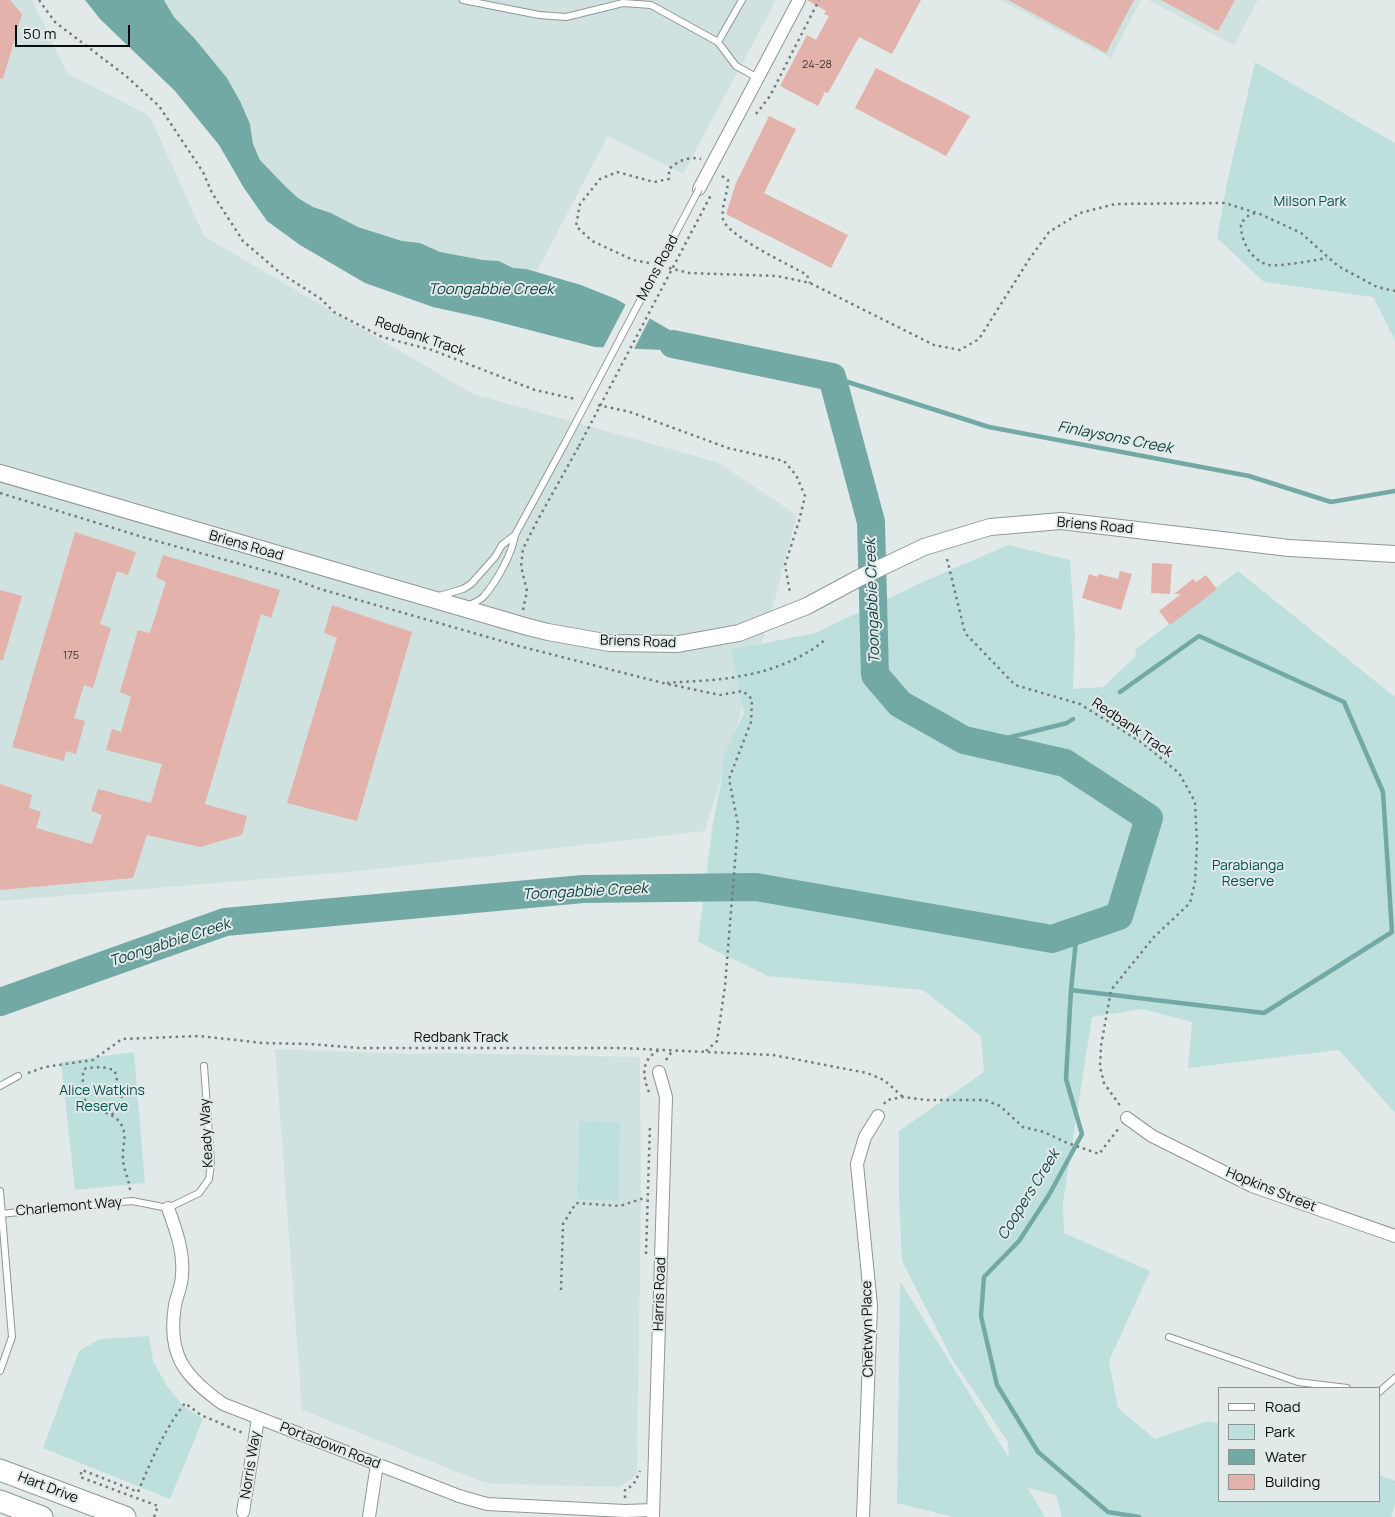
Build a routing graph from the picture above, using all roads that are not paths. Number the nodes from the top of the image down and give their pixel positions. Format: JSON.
{"nodes":[{"id":1,"x":463,"y":0,"type":"edge"},
{"id":2,"x":742,"y":0,"type":"edge"},
{"id":3,"x":799,"y":0,"type":"edge"},
{"id":4,"x":718,"y":42,"type":"junction"},
{"id":5,"x":758,"y":78,"type":"junction"},
{"id":6,"x":705,"y":192,"type":"joint"},
{"id":7,"x":0,"y":473,"type":"edge"},
{"id":8,"x":515,"y":535,"type":"junction"},
{"id":9,"x":1395,"y":554,"type":"edge"},
{"id":10,"x":429,"y":598,"type":"junction"},
{"id":11,"x":464,"y":608,"type":"junction"},
{"id":12,"x":204,"y":1066,"type":"dead end"},
{"id":13,"x":659,"y":1072,"type":"dead end"},
{"id":14,"x":18,"y":1076,"type":"road end"},
{"id":15,"x":0,"y":1086,"type":"edge"},
{"id":16,"x":878,"y":1116,"type":"road end"},
{"id":17,"x":1127,"y":1118,"type":"road end"},
{"id":18,"x":0,"y":1191,"type":"edge"},
{"id":19,"x":168,"y":1208,"type":"junction"},
{"id":20,"x":1,"y":1213,"type":"edge"},
{"id":21,"x":1395,"y":1236,"type":"edge"},
{"id":22,"x":1169,"y":1337,"type":"dead end"},
{"id":23,"x":0,"y":1371,"type":"edge"},
{"id":24,"x":1395,"y":1378,"type":"edge"},
{"id":25,"x":1339,"y":1387,"type":"edge"},
{"id":26,"x":1380,"y":1391,"type":"edge"},
{"id":27,"x":258,"y":1419,"type":"junction"},
{"id":28,"x":377,"y":1464,"type":"junction"},
{"id":29,"x":0,"y":1470,"type":"edge"},
{"id":30,"x":0,"y":1501,"type":"edge"},
{"id":31,"x":243,"y":1512,"type":"dead end"},
{"id":32,"x":530,"y":1512,"type":"edge"},
{"id":33,"x":653,"y":1514,"type":"edge"},
{"id":34,"x":42,"y":1517,"type":"edge"},
{"id":35,"x":125,"y":1517,"type":"edge"},
{"id":36,"x":369,"y":1517,"type":"edge"},
{"id":37,"x":864,"y":1517,"type":"edge"}],
"edges":[{"from":1,"to":4,"type":"lane"},
{"from":2,"to":4,"type":"lane"},
{"from":3,"to":5,"type":"street","name":"Mons Road"},
{"from":4,"to":5,"type":"lane"},
{"from":5,"to":6,"type":"street","name":"Mons Road"},
{"from":6,"to":8,"type":"lane","name":"Mons Road","bridge":true},
{"from":7,"to":10,"type":"street","name":"Briens Road"},
{"from":8,"to":10,"type":"lane","name":"Mons Road"},
{"from":8,"to":11,"type":"lane","name":"Mons Road"},
{"from":9,"to":11,"type":"street","name":"Briens Road"},
{"from":10,"to":11,"type":"street","name":"Briens Road"},
{"from":12,"to":19,"type":"lane","name":"Keady Way"},
{"from":13,"to":33,"type":"street","name":"Harris Road"},
{"from":14,"to":15,"type":"lane"},
{"from":16,"to":37,"type":"street","name":"Chetwyn Place"},
{"from":17,"to":21,"type":"street","name":"Hopkins Street"},
{"from":18,"to":20,"type":"lane"},
{"from":19,"to":20,"type":"lane","name":"Charlemont Way"},
{"from":19,"to":27,"type":"street","name":"Portadown Road"},
{"from":20,"to":23,"type":"lane"},
{"from":22,"to":25,"type":"lane"},
{"from":24,"to":26,"type":"lane"},
{"from":27,"to":28,"type":"street","name":"Portadown Road"},
{"from":27,"to":31,"type":"street","name":"Norris Way"},
{"from":28,"to":32,"type":"street","name":"Portadown Road"},
{"from":28,"to":36,"type":"street"},
{"from":29,"to":35,"type":"highway","name":"Hart Drive"},
{"from":30,"to":34,"type":"highway"},
{"from":32,"to":33,"type":"street","name":"Portadown Road"}]}
